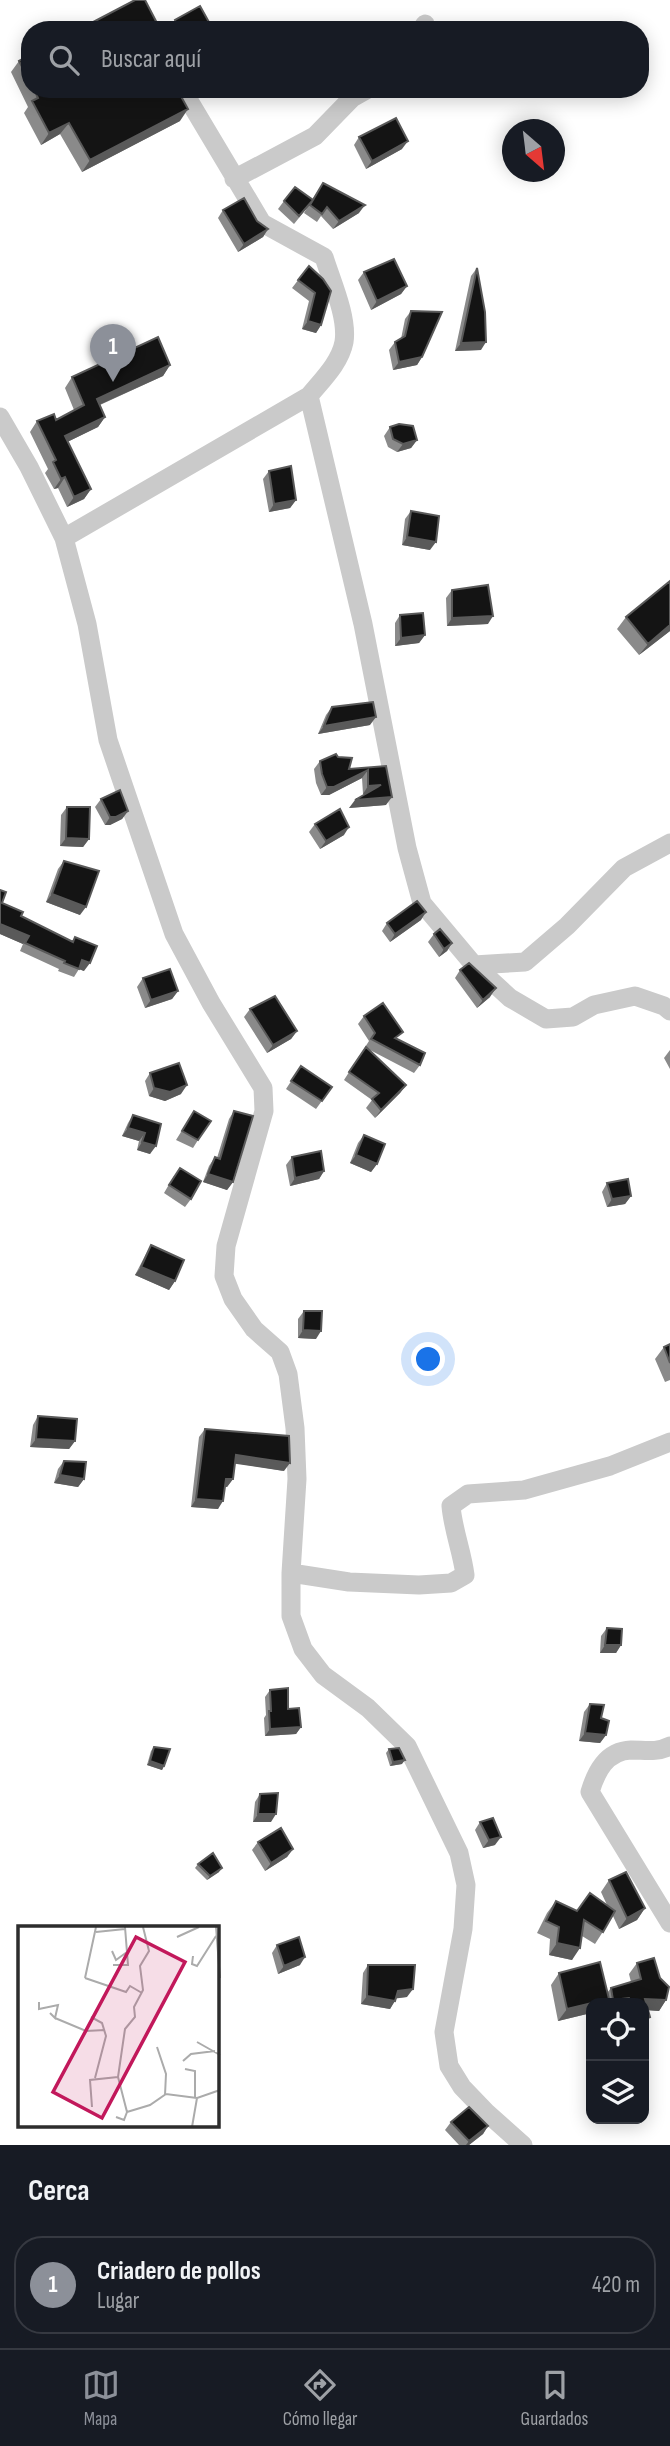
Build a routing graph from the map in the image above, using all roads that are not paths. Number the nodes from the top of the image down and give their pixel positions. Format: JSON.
{"nodes":[{"id":1,"x":187,"y":98,"type":"edge"},
{"id":2,"x":352,"y":98,"type":"edge"},
{"id":3,"x":234,"y":179,"type":"junction"},
{"id":4,"x":309,"y":396,"type":"junction"},
{"id":5,"x":0,"y":418,"type":"edge"},
{"id":6,"x":64,"y":538,"type":"junction"},
{"id":7,"x":670,"y":843,"type":"edge"},
{"id":8,"x":474,"y":965,"type":"junction"},
{"id":9,"x":670,"y":1011,"type":"edge"},
{"id":10,"x":670,"y":1442,"type":"edge"},
{"id":11,"x":291,"y":1573,"type":"junction"},
{"id":12,"x":670,"y":1746,"type":"edge"},
{"id":13,"x":670,"y":1923,"type":"edge"},
{"id":14,"x":523,"y":2145,"type":"edge"}],
"edges":[{"from":1,"to":3,"type":"street"},
{"from":2,"to":3,"type":"street"},
{"from":3,"to":4,"type":"street"},
{"from":4,"to":6,"type":"street"},
{"from":4,"to":8,"type":"street"},
{"from":5,"to":6,"type":"street"},
{"from":6,"to":11,"type":"street"},
{"from":7,"to":8,"type":"street"},
{"from":8,"to":9,"type":"street"},
{"from":10,"to":11,"type":"street"},
{"from":11,"to":14,"type":"street"},
{"from":12,"to":13,"type":"street"}]}
